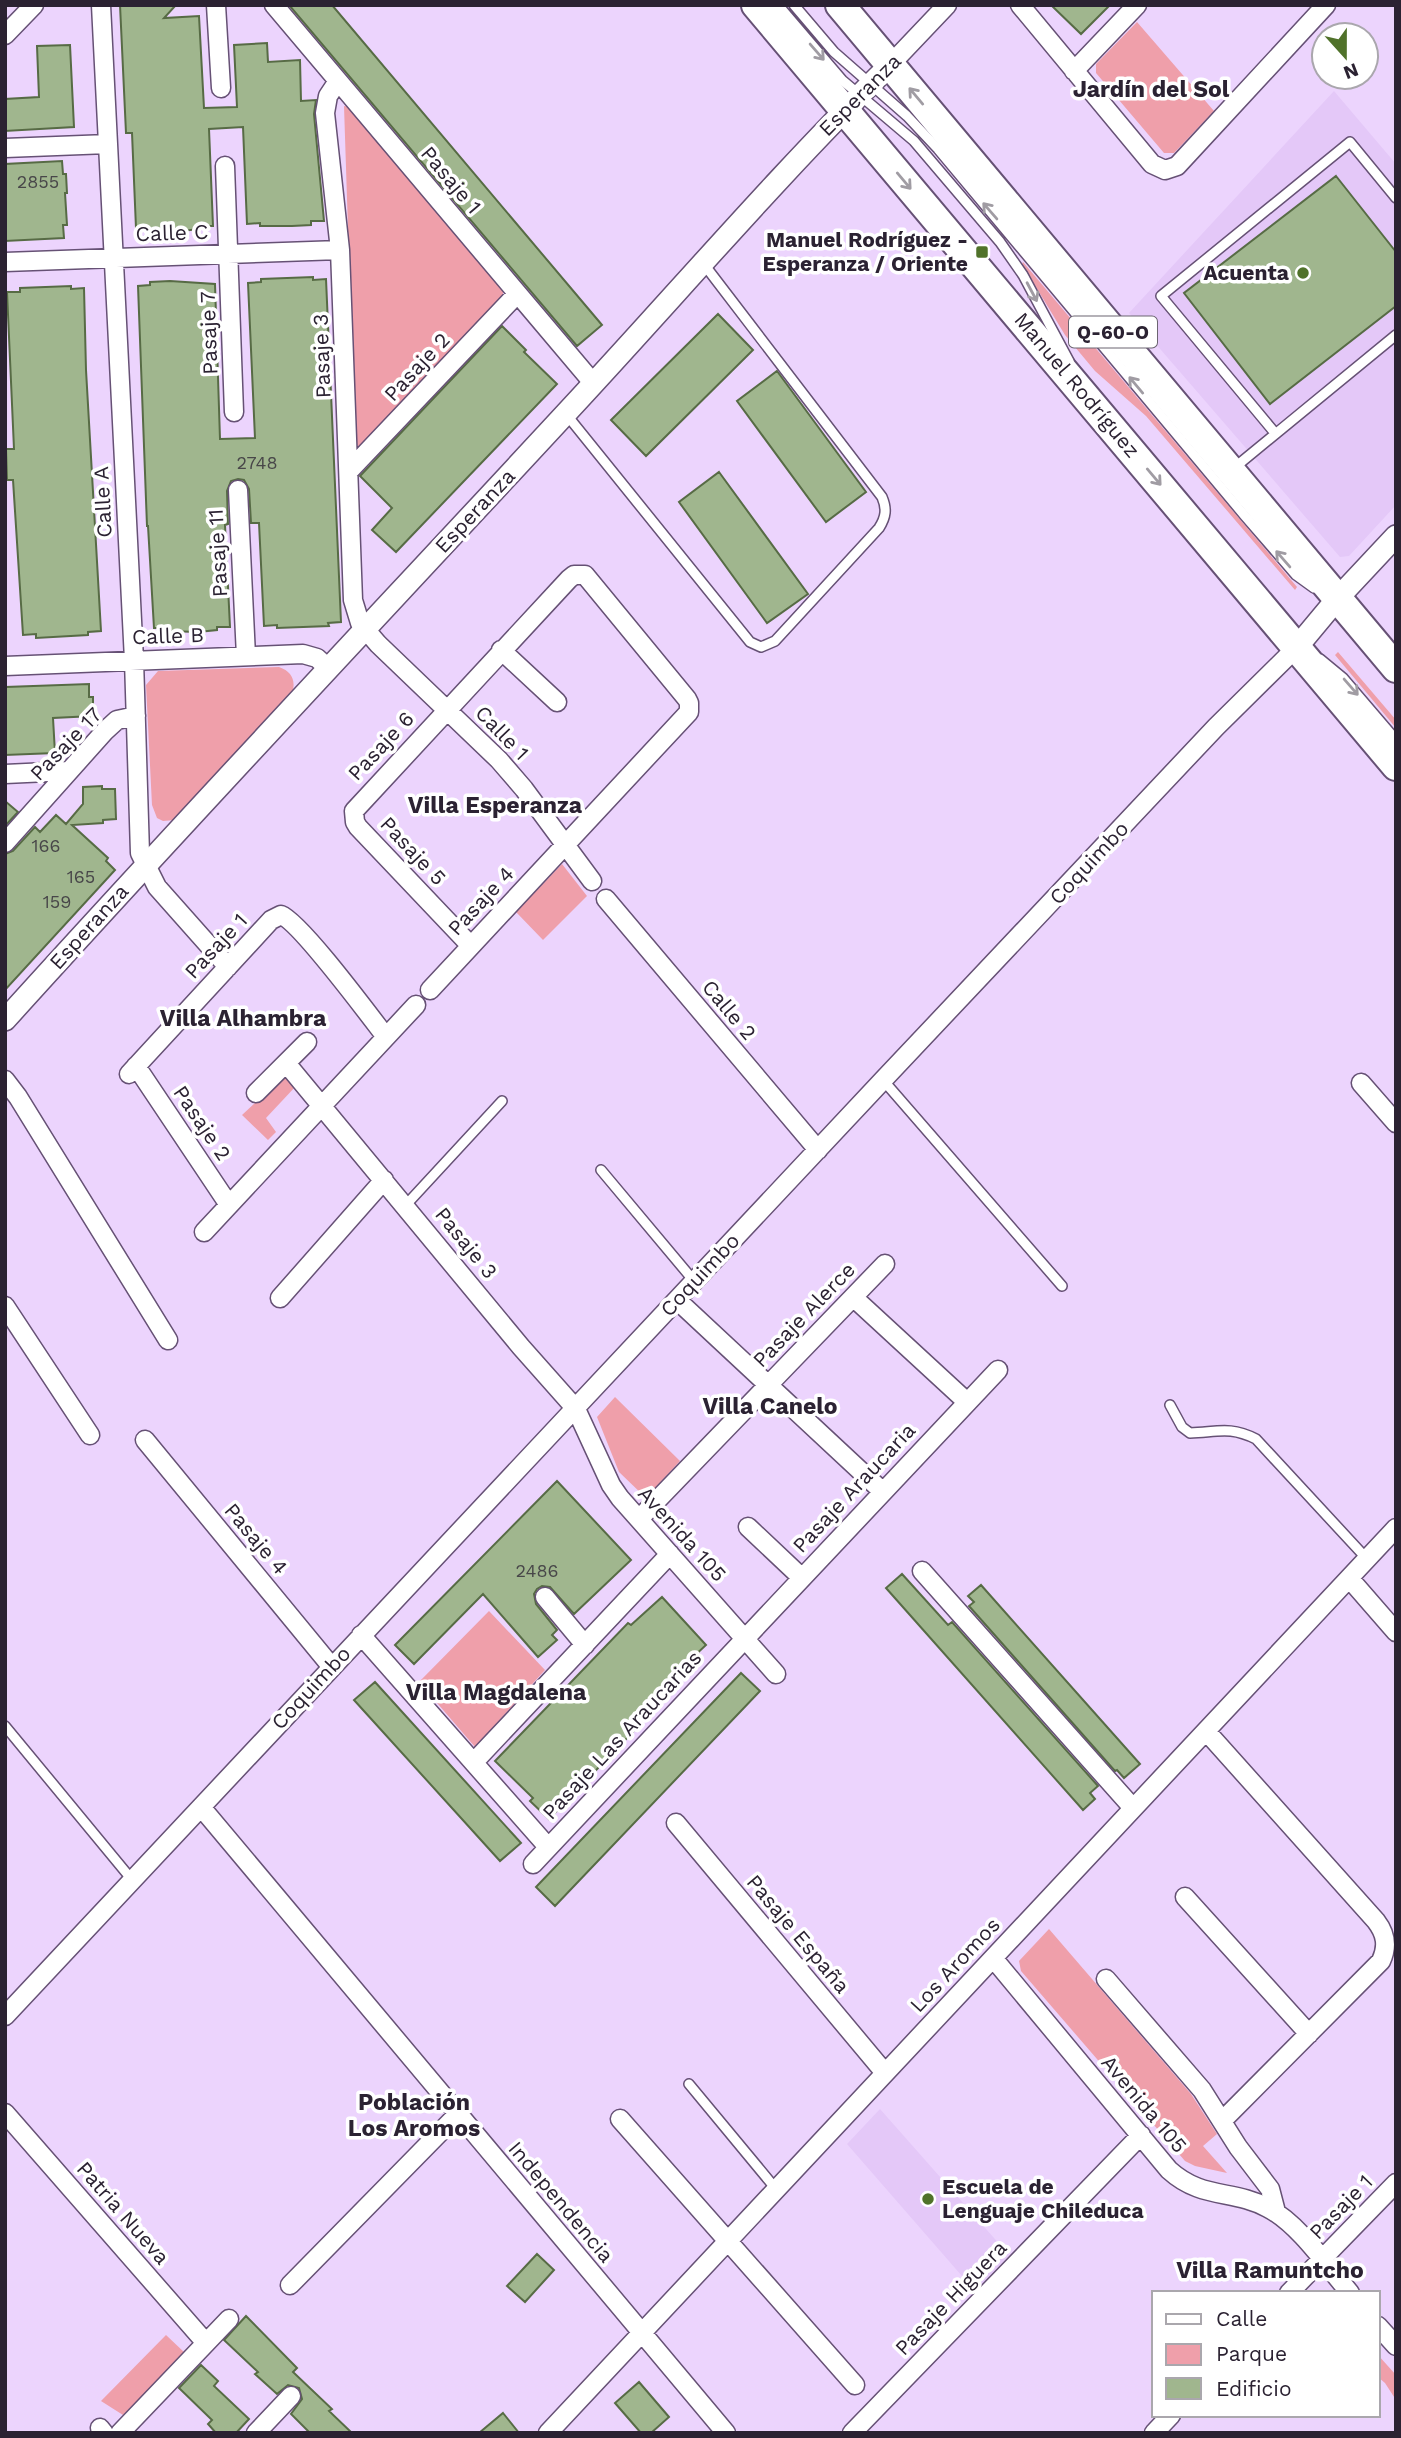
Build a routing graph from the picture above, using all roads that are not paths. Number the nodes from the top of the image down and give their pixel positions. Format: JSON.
{"nodes":[{"id":1,"x":34,"y":5,"type":"edge"},
{"id":2,"x":101,"y":5,"type":"edge"},
{"id":3,"x":216,"y":5,"type":"edge"},
{"id":4,"x":274,"y":5,"type":"edge"},
{"id":5,"x":756,"y":5,"type":"edge"},
{"id":6,"x":778,"y":5,"type":"edge"},
{"id":7,"x":794,"y":5,"type":"edge"},
{"id":8,"x":840,"y":5,"type":"edge"},
{"id":9,"x":947,"y":5,"type":"edge"},
{"id":10,"x":1020,"y":5,"type":"edge"},
{"id":11,"x":1137,"y":5,"type":"edge"},
{"id":12,"x":1326,"y":5,"type":"edge"},
{"id":13,"x":5,"y":35,"type":"edge"},
{"id":14,"x":890,"y":65,"type":"junction"},
{"id":15,"x":1074,"y":71,"type":"junction"},
{"id":16,"x":338,"y":81,"type":"junction"},
{"id":17,"x":221,"y":88,"type":"dead end"},
{"id":18,"x":858,"y":96,"type":"junction"},
{"id":19,"x":108,"y":144,"type":"junction"},
{"id":20,"x":5,"y":148,"type":"edge"},
{"id":21,"x":225,"y":166,"type":"dead end"},
{"id":22,"x":1396,"y":198,"type":"edge"},
{"id":23,"x":340,"y":250,"type":"junction"},
{"id":24,"x":229,"y":254,"type":"junction"},
{"id":25,"x":114,"y":258,"type":"junction"},
{"id":26,"x":5,"y":262,"type":"edge"},
{"id":27,"x":703,"y":263,"type":"junction"},
{"id":28,"x":517,"y":294,"type":"junction"},
{"id":29,"x":1396,"y":335,"type":"edge"},
{"id":30,"x":594,"y":384,"type":"junction"},
{"id":31,"x":234,"y":412,"type":"dead end"},
{"id":32,"x":566,"y":414,"type":"junction"},
{"id":33,"x":1275,"y":433,"type":"junction"},
{"id":34,"x":349,"y":471,"type":"junction"},
{"id":35,"x":1230,"y":471,"type":"junction"},
{"id":36,"x":238,"y":490,"type":"dead end"},
{"id":37,"x":1396,"y":536,"type":"edge"},
{"id":38,"x":1337,"y":599,"type":"junction"},
{"id":39,"x":365,"y":629,"type":"junction"},
{"id":40,"x":1297,"y":647,"type":"junction"},
{"id":41,"x":5,"y":649,"type":"edge"},
{"id":42,"x":501,"y":650,"type":"junction"},
{"id":43,"x":246,"y":656,"type":"junction"},
{"id":44,"x":134,"y":660,"type":"junction"},
{"id":45,"x":6,"y":666,"type":"edge"},
{"id":46,"x":328,"y":668,"type":"junction"},
{"id":47,"x":1396,"y":668,"type":"edge"},
{"id":48,"x":557,"y":702,"type":"dead end"},
{"id":49,"x":447,"y":708,"type":"junction"},
{"id":50,"x":136,"y":716,"type":"junction"},
{"id":51,"x":1396,"y":740,"type":"edge"},
{"id":52,"x":1396,"y":766,"type":"edge"},
{"id":53,"x":69,"y":771,"type":"junction"},
{"id":54,"x":5,"y":774,"type":"edge"},
{"id":55,"x":353,"y":817,"type":"joint"},
{"id":56,"x":5,"y":843,"type":"edge"},
{"id":57,"x":566,"y":844,"type":"junction"},
{"id":58,"x":145,"y":865,"type":"junction"},
{"id":59,"x":592,"y":881,"type":"dead end"},
{"id":60,"x":606,"y":899,"type":"dead end"},
{"id":61,"x":471,"y":946,"type":"junction"},
{"id":62,"x":228,"y":967,"type":"junction"},
{"id":63,"x":430,"y":990,"type":"dead end"},
{"id":64,"x":416,"y":1005,"type":"dead end"},
{"id":65,"x":5,"y":1020,"type":"edge"},
{"id":66,"x":386,"y":1037,"type":"junction"},
{"id":67,"x":306,"y":1042,"type":"dead end"},
{"id":68,"x":286,"y":1063,"type":"junction"},
{"id":69,"x":133,"y":1070,"type":"joint"},
{"id":70,"x":5,"y":1080,"type":"edge"},
{"id":71,"x":883,"y":1080,"type":"junction"},
{"id":72,"x":1361,"y":1083,"type":"dead end"},
{"id":73,"x":256,"y":1093,"type":"dead end"},
{"id":74,"x":502,"y":1101,"type":"dead end"},
{"id":75,"x":323,"y":1105,"type":"junction"},
{"id":76,"x":1396,"y":1123,"type":"edge"},
{"id":77,"x":818,"y":1150,"type":"junction"},
{"id":78,"x":601,"y":1170,"type":"dead end"},
{"id":79,"x":384,"y":1180,"type":"junction"},
{"id":80,"x":229,"y":1205,"type":"junction"},
{"id":81,"x":405,"y":1206,"type":"junction"},
{"id":82,"x":204,"y":1232,"type":"dead end"},
{"id":83,"x":885,"y":1264,"type":"dead end"},
{"id":84,"x":694,"y":1281,"type":"junction"},
{"id":85,"x":1062,"y":1286,"type":"dead end"},
{"id":86,"x":853,"y":1297,"type":"junction"},
{"id":87,"x":280,"y":1298,"type":"dead end"},
{"id":88,"x":677,"y":1300,"type":"junction"},
{"id":89,"x":5,"y":1306,"type":"edge"},
{"id":90,"x":168,"y":1340,"type":"dead end"},
{"id":91,"x":998,"y":1370,"type":"dead end"},
{"id":92,"x":768,"y":1385,"type":"junction"},
{"id":93,"x":967,"y":1402,"type":"junction"},
{"id":94,"x":1170,"y":1405,"type":"dead end"},
{"id":95,"x":576,"y":1409,"type":"junction"},
{"id":96,"x":90,"y":1435,"type":"dead end"},
{"id":97,"x":145,"y":1440,"type":"dead end"},
{"id":98,"x":882,"y":1491,"type":"junction"},
{"id":99,"x":639,"y":1519,"type":"junction"},
{"id":100,"x":748,"y":1527,"type":"dead end"},
{"id":101,"x":1396,"y":1528,"type":"edge"},
{"id":102,"x":670,"y":1554,"type":"junction"},
{"id":103,"x":1367,"y":1559,"type":"junction"},
{"id":104,"x":922,"y":1571,"type":"dead end"},
{"id":105,"x":801,"y":1577,"type":"junction"},
{"id":106,"x":1349,"y":1578,"type":"junction"},
{"id":107,"x":545,"y":1597,"type":"dead end"},
{"id":108,"x":1396,"y":1632,"type":"edge"},
{"id":109,"x":360,"y":1635,"type":"junction"},
{"id":110,"x":744,"y":1637,"type":"junction"},
{"id":111,"x":584,"y":1645,"type":"junction"},
{"id":112,"x":331,"y":1666,"type":"junction"},
{"id":113,"x":776,"y":1674,"type":"dead end"},
{"id":114,"x":5,"y":1726,"type":"edge"},
{"id":115,"x":1206,"y":1731,"type":"junction"},
{"id":116,"x":474,"y":1762,"type":"junction"},
{"id":117,"x":201,"y":1807,"type":"junction"},
{"id":118,"x":1133,"y":1808,"type":"junction"},
{"id":119,"x":676,"y":1824,"type":"dead end"},
{"id":120,"x":548,"y":1847,"type":"junction"},
{"id":121,"x":533,"y":1864,"type":"dead end"},
{"id":122,"x":133,"y":1881,"type":"junction"},
{"id":123,"x":1185,"y":1897,"type":"dead end"},
{"id":124,"x":993,"y":1958,"type":"junction"},
{"id":125,"x":1105,"y":1979,"type":"dead end"},
{"id":126,"x":5,"y":2016,"type":"edge"},
{"id":127,"x":1309,"y":2034,"type":"junction"},
{"id":128,"x":885,"y":2073,"type":"junction"},
{"id":129,"x":690,"y":2084,"type":"dead end"},
{"id":130,"x":5,"y":2113,"type":"edge"},
{"id":131,"x":458,"y":2114,"type":"junction"},
{"id":132,"x":620,"y":2119,"type":"dead end"},
{"id":133,"x":1222,"y":2121,"type":"junction"},
{"id":134,"x":1141,"y":2135,"type":"junction"},
{"id":135,"x":1396,"y":2183,"type":"edge"},
{"id":136,"x":776,"y":2189,"type":"junction"},
{"id":137,"x":1276,"y":2212,"type":"junction"},
{"id":138,"x":728,"y":2240,"type":"junction"},
{"id":139,"x":1322,"y":2260,"type":"junction"},
{"id":140,"x":290,"y":2285,"type":"dead end"},
{"id":141,"x":1291,"y":2291,"type":"edge"},
{"id":142,"x":1348,"y":2291,"type":"edge"},
{"id":143,"x":229,"y":2319,"type":"dead end"},
{"id":144,"x":1380,"y":2328,"type":"edge"},
{"id":145,"x":641,"y":2333,"type":"junction"},
{"id":146,"x":206,"y":2343,"type":"junction"},
{"id":147,"x":1396,"y":2346,"type":"edge"},
{"id":148,"x":855,"y":2385,"type":"dead end"},
{"id":149,"x":291,"y":2396,"type":"dead end"},
{"id":150,"x":1169,"y":2417,"type":"edge"},
{"id":151,"x":120,"y":2433,"type":"edge"},
{"id":152,"x":256,"y":2433,"type":"edge"},
{"id":153,"x":548,"y":2433,"type":"edge"},
{"id":154,"x":726,"y":2433,"type":"edge"},
{"id":155,"x":852,"y":2433,"type":"edge"},
{"id":156,"x":1154,"y":2433,"type":"edge"}],
"edges":[{"from":1,"to":13,"type":"street"},
{"from":2,"to":19,"type":"street","name":"Calle A"},
{"from":3,"to":17,"type":"street"},
{"from":4,"to":16,"type":"street","name":"Pasaje 1"},
{"from":5,"to":18,"type":"main road","name":"Manuel Rodríguez","number":"Q-60-O"},
{"from":6,"to":18,"type":"lane","one_way":true},
{"from":7,"to":18,"type":"lane"},
{"from":8,"to":14,"type":"main road","number":"Q-60-O"},
{"from":9,"to":14,"type":"street","name":"Esperanza"},
{"from":10,"to":15,"type":"street"},
{"from":11,"to":15,"type":"street"},
{"from":12,"to":15,"type":"street"},
{"from":14,"to":18,"type":"street","name":"Esperanza"},
{"from":35,"to":14,"type":"main road","number":"Q-60-O","one_way":true},
{"from":16,"to":23,"type":"street","name":"Pasaje 3"},
{"from":16,"to":28,"type":"street","name":"Pasaje 1"},
{"from":18,"to":27,"type":"street","name":"Esperanza"},
{"from":38,"to":18,"type":"lane","one_way":true},
{"from":18,"to":40,"type":"main road","name":"Manuel Rodríguez","number":"Q-60-O","one_way":true},
{"from":19,"to":20,"type":"street"},
{"from":19,"to":25,"type":"street","name":"Calle A"},
{"from":21,"to":24,"type":"street"},
{"from":22,"to":33,"type":"lane"},
{"from":23,"to":24,"type":"street","name":"Calle C"},
{"from":23,"to":34,"type":"street","name":"Pasaje 3"},
{"from":24,"to":25,"type":"street","name":"Calle C"},
{"from":24,"to":31,"type":"street","name":"Pasaje 7"},
{"from":25,"to":26,"type":"street","name":"Calle C"},
{"from":25,"to":44,"type":"street","name":"Calle A"},
{"from":27,"to":30,"type":"street","name":"Esperanza"},
{"from":27,"to":32,"type":"lane"},
{"from":28,"to":30,"type":"street","name":"Pasaje 1"},
{"from":28,"to":34,"type":"street","name":"Pasaje 2"},
{"from":29,"to":33,"type":"lane"},
{"from":30,"to":32,"type":"street","name":"Esperanza"},
{"from":32,"to":39,"type":"street","name":"Esperanza"},
{"from":33,"to":35,"type":"lane"},
{"from":34,"to":39,"type":"street","name":"Pasaje 3"},
{"from":35,"to":38,"type":"main road","number":"Q-60-O"},
{"from":36,"to":43,"type":"street","name":"Pasaje 11"},
{"from":37,"to":38,"type":"street","name":"Coquimbo"},
{"from":38,"to":40,"type":"street","name":"Coquimbo"},
{"from":38,"to":47,"type":"main road","number":"Q-60-O"},
{"from":39,"to":46,"type":"street","name":"Esperanza"},
{"from":39,"to":49,"type":"street","name":"Calle 1"},
{"from":40,"to":51,"type":"lane","one_way":true},
{"from":40,"to":52,"type":"main road","name":"Manuel Rodríguez","number":"Q-60-O"},
{"from":40,"to":71,"type":"street","name":"Coquimbo"},
{"from":41,"to":45,"type":"street"},
{"from":42,"to":48,"type":"street"},
{"from":42,"to":49,"type":"street"},
{"from":42,"to":57,"type":"street"},
{"from":43,"to":44,"type":"street","name":"Calle B"},
{"from":43,"to":46,"type":"street","name":"Calle B"},
{"from":44,"to":45,"type":"street","name":"Calle B"},
{"from":44,"to":50,"type":"street","name":"Calle A"},
{"from":46,"to":58,"type":"street","name":"Esperanza"},
{"from":49,"to":55,"type":"street","name":"Pasaje 6"},
{"from":49,"to":57,"type":"street","name":"Calle 1"},
{"from":50,"to":53,"type":"street","name":"Pasaje 17"},
{"from":50,"to":58,"type":"street","name":"Calle A"},
{"from":53,"to":54,"type":"street"},
{"from":53,"to":56,"type":"street","name":"Pasaje 17"},
{"from":55,"to":61,"type":"street","name":"Pasaje 5"},
{"from":57,"to":59,"type":"street","name":"Calle 1"},
{"from":57,"to":61,"type":"street","name":"Pasaje 4"},
{"from":58,"to":62,"type":"street","name":"Calle A"},
{"from":58,"to":65,"type":"street","name":"Esperanza"},
{"from":60,"to":77,"type":"street","name":"Calle 2"},
{"from":61,"to":63,"type":"street","name":"Pasaje 4"},
{"from":62,"to":66,"type":"street","name":"Pasaje 1"},
{"from":62,"to":69,"type":"street","name":"Pasaje 1"},
{"from":64,"to":66,"type":"street"},
{"from":66,"to":75,"type":"street"},
{"from":67,"to":68,"type":"street"},
{"from":68,"to":73,"type":"street"},
{"from":68,"to":75,"type":"street"},
{"from":69,"to":80,"type":"street","name":"Pasaje 2"},
{"from":70,"to":90,"type":"street"},
{"from":71,"to":77,"type":"street","name":"Coquimbo"},
{"from":71,"to":85,"type":"lane"},
{"from":72,"to":76,"type":"street"},
{"from":74,"to":81,"type":"lane"},
{"from":75,"to":79,"type":"street","name":"Pasaje 3"},
{"from":75,"to":80,"type":"street"},
{"from":77,"to":84,"type":"street","name":"Coquimbo"},
{"from":78,"to":84,"type":"lane"},
{"from":79,"to":81,"type":"street","name":"Pasaje 3"},
{"from":79,"to":87,"type":"street"},
{"from":80,"to":82,"type":"street"},
{"from":81,"to":95,"type":"street","name":"Pasaje 3"},
{"from":83,"to":86,"type":"street","name":"Pasaje Alerce"},
{"from":84,"to":88,"type":"street","name":"Coquimbo"},
{"from":86,"to":92,"type":"street","name":"Pasaje Alerce"},
{"from":86,"to":93,"type":"street"},
{"from":88,"to":92,"type":"street"},
{"from":88,"to":95,"type":"street","name":"Coquimbo"},
{"from":89,"to":96,"type":"street"},
{"from":91,"to":93,"type":"street","name":"Pasaje Araucaria"},
{"from":92,"to":98,"type":"street"},
{"from":92,"to":99,"type":"street","name":"Pasaje Alerce"},
{"from":93,"to":98,"type":"street","name":"Pasaje Araucaria"},
{"from":94,"to":103,"type":"lane"},
{"from":95,"to":99,"type":"street","name":"Avenida 105"},
{"from":95,"to":109,"type":"street","name":"Coquimbo"},
{"from":97,"to":112,"type":"street","name":"Pasaje 4"},
{"from":98,"to":105,"type":"street","name":"Pasaje Araucaria"},
{"from":99,"to":102,"type":"street","name":"Avenida 105"},
{"from":100,"to":105,"type":"street"},
{"from":101,"to":103,"type":"street","name":"Los Aromos"},
{"from":102,"to":110,"type":"street","name":"Avenida 105"},
{"from":102,"to":111,"type":"street"},
{"from":103,"to":106,"type":"street","name":"Los Aromos"},
{"from":104,"to":118,"type":"street"},
{"from":105,"to":110,"type":"street","name":"Pasaje Araucaria"},
{"from":106,"to":108,"type":"street"},
{"from":106,"to":115,"type":"street","name":"Los Aromos"},
{"from":107,"to":111,"type":"street"},
{"from":109,"to":112,"type":"street","name":"Coquimbo"},
{"from":109,"to":116,"type":"street"},
{"from":110,"to":113,"type":"street","name":"Avenida 105"},
{"from":110,"to":120,"type":"street","name":"Pasaje Las Araucarias"},
{"from":111,"to":116,"type":"street"},
{"from":112,"to":117,"type":"street","name":"Coquimbo"},
{"from":114,"to":122,"type":"lane"},
{"from":115,"to":118,"type":"street","name":"Los Aromos"},
{"from":115,"to":127,"type":"street"},
{"from":116,"to":120,"type":"street"},
{"from":117,"to":122,"type":"street","name":"Coquimbo"},
{"from":117,"to":131,"type":"street","name":"Independencia"},
{"from":118,"to":124,"type":"street","name":"Los Aromos"},
{"from":119,"to":128,"type":"street","name":"Pasaje España"},
{"from":120,"to":121,"type":"street","name":"Pasaje Las Araucarias"},
{"from":122,"to":126,"type":"street","name":"Coquimbo"},
{"from":123,"to":127,"type":"street"},
{"from":124,"to":128,"type":"street","name":"Los Aromos"},
{"from":124,"to":134,"type":"street","name":"Avenida 105"},
{"from":125,"to":133,"type":"street"},
{"from":127,"to":133,"type":"street"},
{"from":128,"to":136,"type":"street","name":"Los Aromos"},
{"from":129,"to":136,"type":"lane"},
{"from":130,"to":146,"type":"street","name":"Patria Nueva"},
{"from":131,"to":140,"type":"street"},
{"from":131,"to":145,"type":"street","name":"Independencia"},
{"from":132,"to":138,"type":"street"},
{"from":133,"to":137,"type":"street"},
{"from":134,"to":137,"type":"street","name":"Avenida 105"},
{"from":134,"to":155,"type":"street","name":"Pasaje Higuera"},
{"from":135,"to":139,"type":"street","name":"Pasaje 1"},
{"from":136,"to":138,"type":"street","name":"Los Aromos"},
{"from":137,"to":139,"type":"street","name":"Avenida 105"},
{"from":138,"to":145,"type":"street","name":"Los Aromos"},
{"from":138,"to":148,"type":"street"},
{"from":139,"to":141,"type":"street","name":"Pasaje 1"},
{"from":139,"to":142,"type":"street","name":"Avenida 105"},
{"from":143,"to":146,"type":"street"},
{"from":144,"to":147,"type":"street"},
{"from":145,"to":153,"type":"street","name":"Los Aromos"},
{"from":145,"to":154,"type":"street","name":"Independencia"},
{"from":146,"to":151,"type":"street"},
{"from":149,"to":152,"type":"street"},
{"from":150,"to":156,"type":"street"}]}
